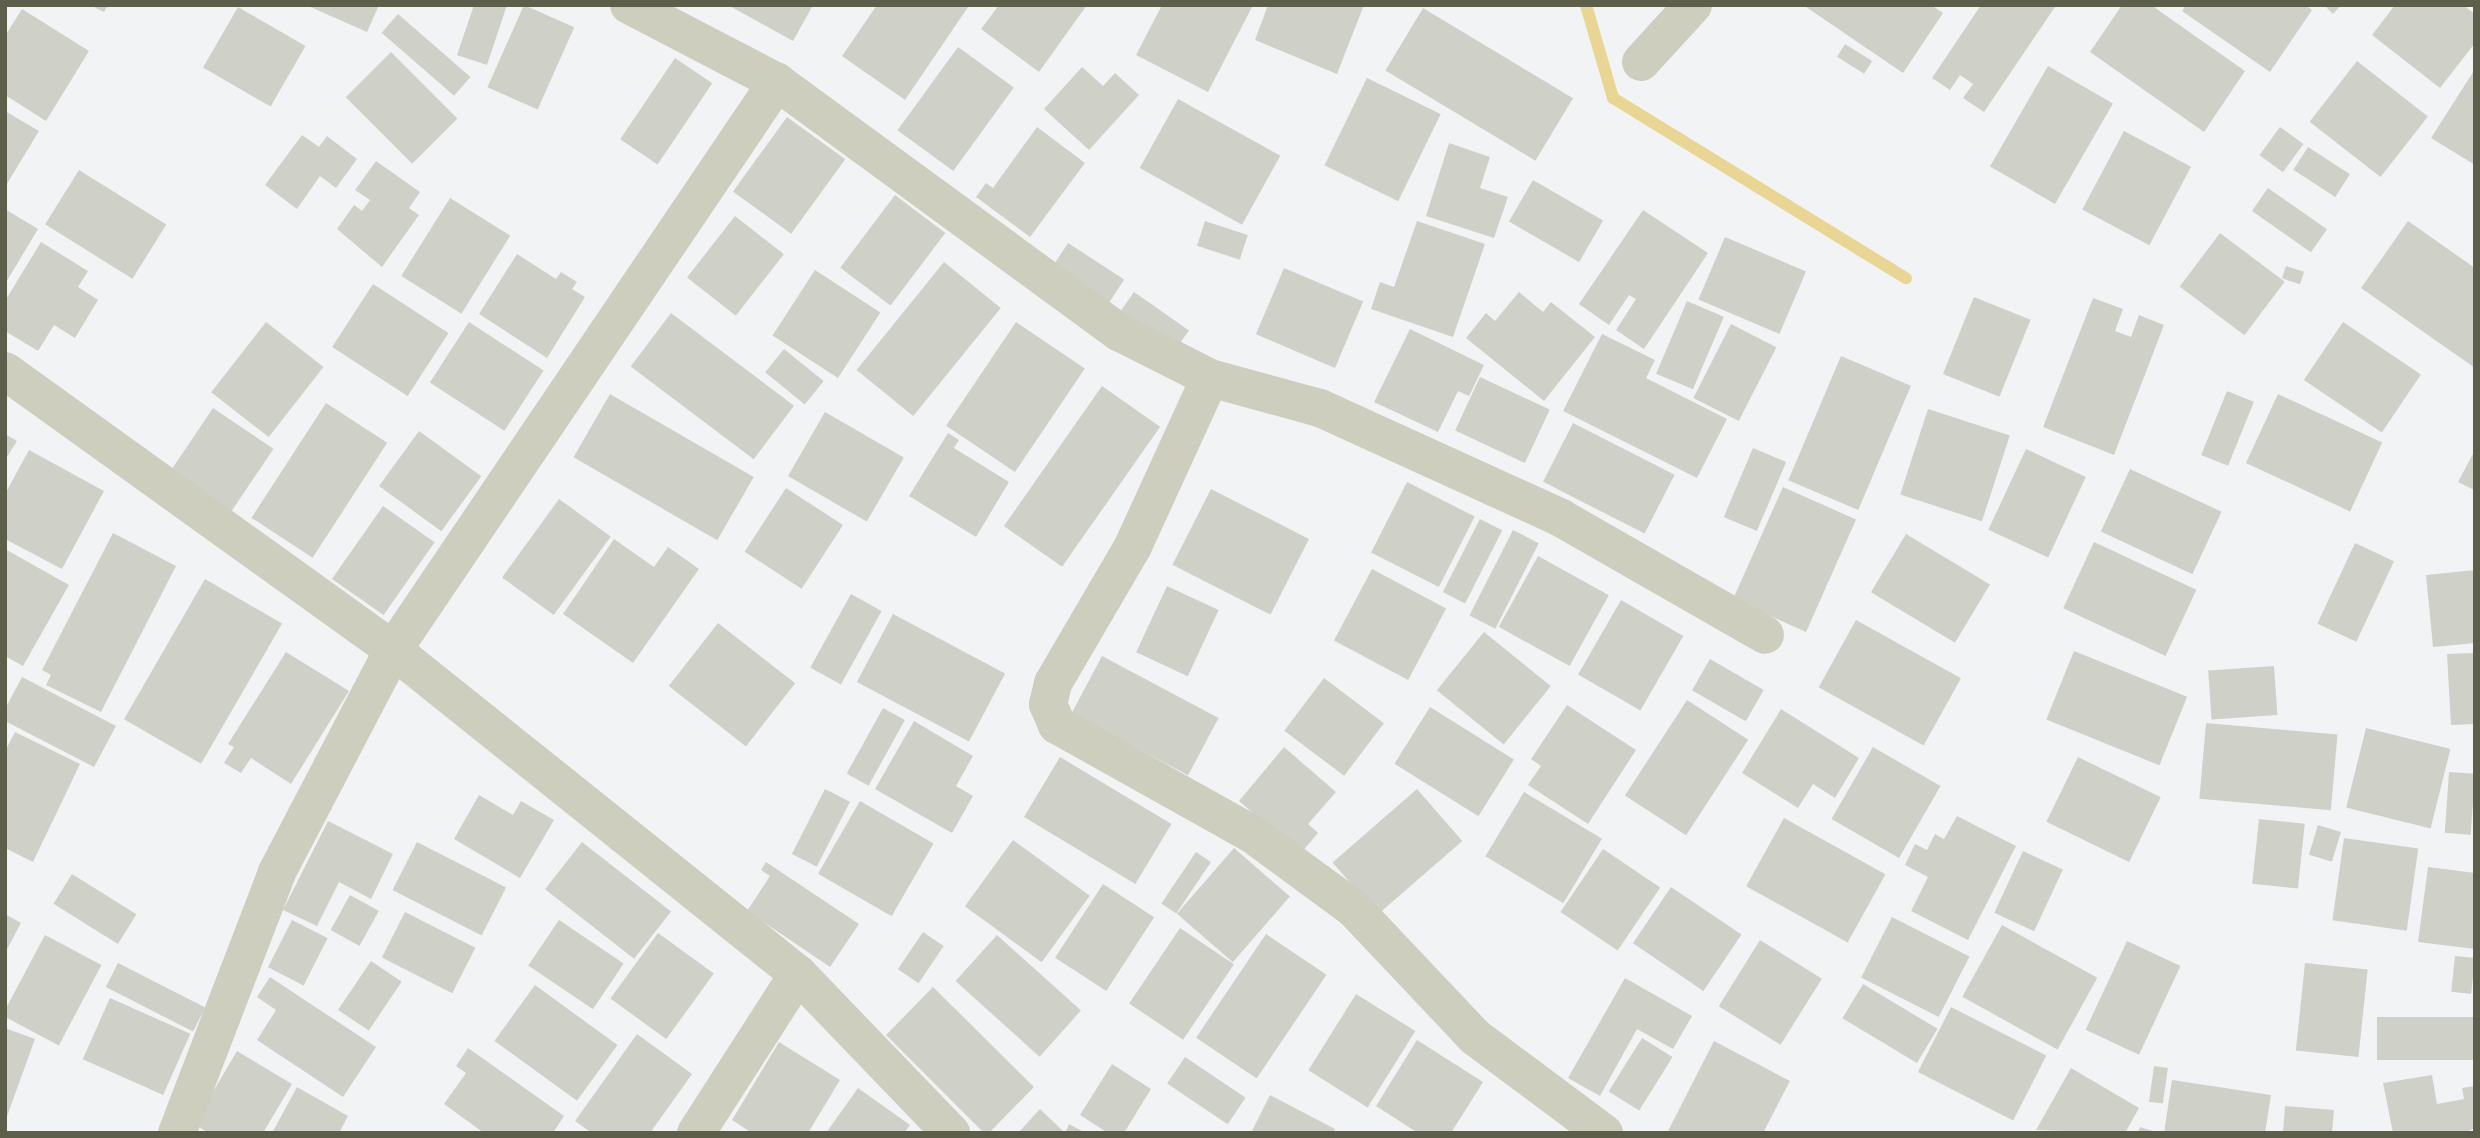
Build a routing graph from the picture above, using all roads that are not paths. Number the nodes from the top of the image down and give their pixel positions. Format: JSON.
{"nodes":[{"id":1,"x":629,"y":5,"type":"edge"},
{"id":2,"x":1693,"y":5,"type":"edge"},
{"id":3,"x":1642,"y":62,"type":"dead end"},
{"id":4,"x":777,"y":82,"type":"junction"},
{"id":5,"x":5,"y":371,"type":"edge"},
{"id":6,"x":1210,"y":378,"type":"junction"},
{"id":7,"x":1765,"y":635,"type":"dead end"},
{"id":8,"x":393,"y":650,"type":"junction"},
{"id":9,"x":798,"y":974,"type":"junction"},
{"id":10,"x":177,"y":1133,"type":"edge"},
{"id":11,"x":696,"y":1133,"type":"edge"},
{"id":12,"x":951,"y":1133,"type":"edge"},
{"id":13,"x":1604,"y":1133,"type":"edge"}],
"edges":[{"from":1,"to":4,"type":"street"},
{"from":2,"to":3,"type":"street"},
{"from":4,"to":6,"type":"street"},
{"from":4,"to":8,"type":"street"},
{"from":5,"to":8,"type":"street"},
{"from":6,"to":7,"type":"street"},
{"from":6,"to":13,"type":"street"},
{"from":8,"to":9,"type":"street"},
{"from":8,"to":10,"type":"street"},
{"from":9,"to":11,"type":"street"},
{"from":9,"to":12,"type":"street"}]}
